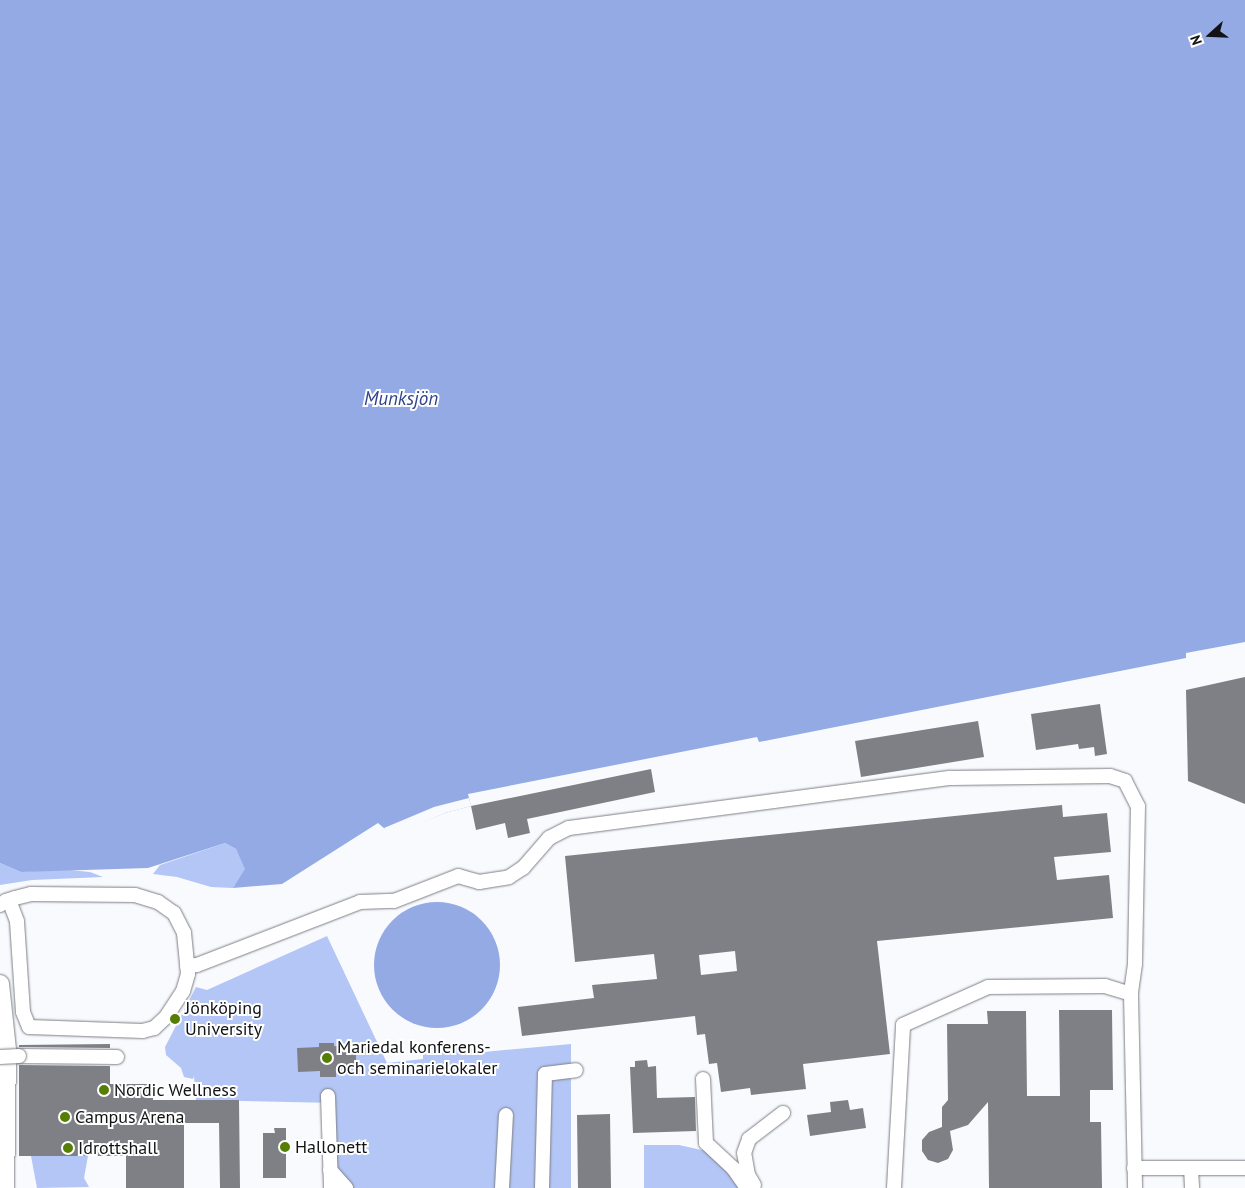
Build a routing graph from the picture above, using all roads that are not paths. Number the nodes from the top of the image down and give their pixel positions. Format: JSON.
{"nodes":[{"id":1,"x":4,"y":902,"type":"edge"},
{"id":2,"x":187,"y":966,"type":"junction"},
{"id":3,"x":0,"y":984,"type":"edge"},
{"id":4,"x":1131,"y":994,"type":"junction"},
{"id":5,"x":0,"y":1057,"type":"edge"},
{"id":6,"x":117,"y":1057,"type":"dead end"},
{"id":7,"x":576,"y":1070,"type":"dead end"},
{"id":8,"x":703,"y":1079,"type":"dead end"},
{"id":9,"x":328,"y":1096,"type":"dead end"},
{"id":10,"x":783,"y":1113,"type":"dead end"},
{"id":11,"x":506,"y":1115,"type":"dead end"},
{"id":12,"x":1134,"y":1168,"type":"junction"},
{"id":13,"x":1191,"y":1168,"type":"junction"},
{"id":14,"x":1245,"y":1168,"type":"edge"},
{"id":15,"x":330,"y":1170,"type":"junction"},
{"id":16,"x":6,"y":1188,"type":"edge"},
{"id":17,"x":331,"y":1188,"type":"edge"},
{"id":18,"x":346,"y":1188,"type":"edge"},
{"id":19,"x":502,"y":1188,"type":"edge"},
{"id":20,"x":542,"y":1188,"type":"edge"},
{"id":21,"x":747,"y":1188,"type":"edge"},
{"id":22,"x":756,"y":1188,"type":"edge"},
{"id":23,"x":894,"y":1188,"type":"edge"},
{"id":24,"x":1135,"y":1188,"type":"edge"},
{"id":25,"x":1192,"y":1188,"type":"edge"}],
"edges":[{"from":1,"to":2,"type":"street"},
{"from":1,"to":2,"type":"street"},
{"from":2,"to":4,"type":"street"},
{"from":3,"to":16,"type":"main road"},
{"from":4,"to":12,"type":"street"},
{"from":4,"to":23,"type":"street"},
{"from":5,"to":6,"type":"street","bridge":true},
{"from":7,"to":20,"type":"street"},
{"from":8,"to":21,"type":"street"},
{"from":9,"to":15,"type":"street"},
{"from":10,"to":22,"type":"street"},
{"from":11,"to":19,"type":"street"},
{"from":12,"to":13,"type":"street"},
{"from":12,"to":24,"type":"street"},
{"from":13,"to":14,"type":"street"},
{"from":13,"to":25,"type":"street"},
{"from":15,"to":17,"type":"street"},
{"from":15,"to":18,"type":"street"}]}
